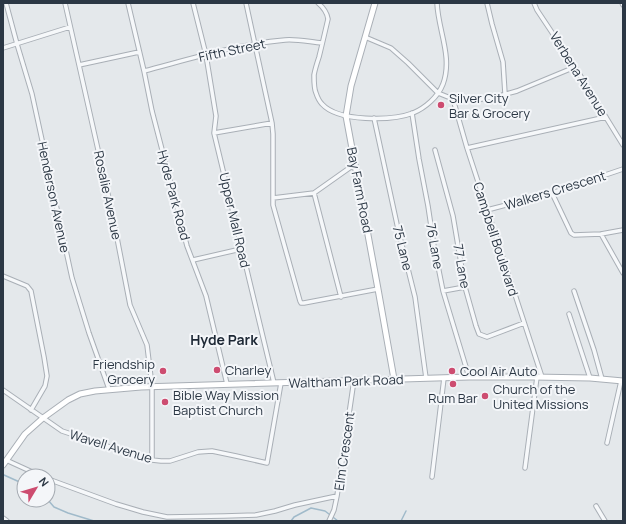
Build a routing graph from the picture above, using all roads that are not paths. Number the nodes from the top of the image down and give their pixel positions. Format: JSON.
{"nodes":[{"id":1,"x":6,"y":3,"type":"edge"},
{"id":2,"x":65,"y":3,"type":"edge"},
{"id":3,"x":128,"y":3,"type":"edge"},
{"id":4,"x":193,"y":3,"type":"edge"},
{"id":5,"x":246,"y":3,"type":"edge"},
{"id":6,"x":318,"y":3,"type":"edge"},
{"id":7,"x":375,"y":3,"type":"edge"},
{"id":8,"x":437,"y":3,"type":"edge"},
{"id":9,"x":487,"y":3,"type":"edge"},
{"id":10,"x":534,"y":3,"type":"edge"},
{"id":11,"x":70,"y":27,"type":"junction"},
{"id":12,"x":365,"y":37,"type":"junction"},
{"id":13,"x":322,"y":43,"type":"junction"},
{"id":14,"x":17,"y":44,"type":"junction"},
{"id":15,"x":254,"y":44,"type":"junction"},
{"id":16,"x":3,"y":48,"type":"edge"},
{"id":17,"x":139,"y":52,"type":"junction"},
{"id":18,"x":206,"y":55,"type":"junction"},
{"id":19,"x":80,"y":65,"type":"junction"},
{"id":20,"x":574,"y":67,"type":"junction"},
{"id":21,"x":144,"y":71,"type":"junction"},
{"id":22,"x":438,"y":93,"type":"junction"},
{"id":23,"x":505,"y":94,"type":"junction"},
{"id":24,"x":453,"y":99,"type":"junction"},
{"id":25,"x":412,"y":113,"type":"junction"},
{"id":26,"x":346,"y":116,"type":"junction"},
{"id":27,"x":374,"y":118,"type":"junction"},
{"id":28,"x":606,"y":118,"type":"junction"},
{"id":29,"x":272,"y":123,"type":"junction"},
{"id":30,"x":214,"y":133,"type":"junction"},
{"id":31,"x":623,"y":145,"type":"edge"},
{"id":32,"x":466,"y":148,"type":"junction"},
{"id":33,"x":435,"y":150,"type":"dead end"},
{"id":34,"x":355,"y":164,"type":"junction"},
{"id":35,"x":623,"y":169,"type":"edge"},
{"id":36,"x":314,"y":192,"type":"junction"},
{"id":37,"x":552,"y":193,"type":"junction"},
{"id":38,"x":273,"y":198,"type":"junction"},
{"id":39,"x":487,"y":210,"type":"junction"},
{"id":40,"x":623,"y":230,"type":"edge"},
{"id":41,"x":601,"y":234,"type":"junction"},
{"id":42,"x":242,"y":249,"type":"junction"},
{"id":43,"x":192,"y":260,"type":"junction"},
{"id":44,"x":623,"y":273,"type":"edge"},
{"id":45,"x":3,"y":276,"type":"edge"},
{"id":46,"x":464,"y":287,"type":"junction"},
{"id":47,"x":378,"y":289,"type":"junction"},
{"id":48,"x":443,"y":291,"type":"junction"},
{"id":49,"x":574,"y":291,"type":"dead end"},
{"id":50,"x":341,"y":297,"type":"junction"},
{"id":51,"x":568,"y":314,"type":"dead end"},
{"id":52,"x":524,"y":323,"type":"junction"},
{"id":53,"x":469,"y":376,"type":"junction"},
{"id":54,"x":540,"y":377,"type":"junction"},
{"id":55,"x":426,"y":378,"type":"junction"},
{"id":56,"x":444,"y":378,"type":"junction"},
{"id":57,"x":590,"y":378,"type":"junction"},
{"id":58,"x":394,"y":379,"type":"junction"},
{"id":59,"x":602,"y":379,"type":"junction"},
{"id":60,"x":354,"y":380,"type":"junction"},
{"id":61,"x":622,"y":381,"type":"edge"},
{"id":62,"x":274,"y":383,"type":"junction"},
{"id":63,"x":281,"y":383,"type":"junction"},
{"id":64,"x":226,"y":384,"type":"junction"},
{"id":65,"x":152,"y":386,"type":"junction"},
{"id":66,"x":109,"y":389,"type":"junction"},
{"id":67,"x":3,"y":390,"type":"edge"},
{"id":68,"x":30,"y":410,"type":"junction"},
{"id":69,"x":43,"y":418,"type":"junction"},
{"id":70,"x":607,"y":443,"type":"dead end"},
{"id":71,"x":6,"y":460,"type":"junction"},
{"id":72,"x":152,"y":460,"type":"junction"},
{"id":73,"x":3,"y":465,"type":"edge"},
{"id":74,"x":24,"y":468,"type":"edge"},
{"id":75,"x":525,"y":468,"type":"dead end"},
{"id":76,"x":432,"y":477,"type":"dead end"},
{"id":77,"x":56,"y":482,"type":"edge"},
{"id":78,"x":337,"y":496,"type":"junction"},
{"id":79,"x":596,"y":506,"type":"dead end"},
{"id":80,"x":3,"y":518,"type":"edge"},
{"id":81,"x":7,"y":521,"type":"edge"},
{"id":82,"x":329,"y":521,"type":"edge"},
{"id":83,"x":605,"y":521,"type":"edge"}],
"edges":[{"from":1,"to":14,"type":"street","name":"Henderson Avenue"},
{"from":2,"to":11,"type":"street","name":"Rosalie Avenue"},
{"from":3,"to":17,"type":"street","name":"Hyde Park Road"},
{"from":4,"to":18,"type":"street","name":"Upper Mall Road"},
{"from":5,"to":15,"type":"street"},
{"from":6,"to":13,"type":"street"},
{"from":7,"to":12,"type":"main road","name":"Bay Farm Road"},
{"from":8,"to":22,"type":"street"},
{"from":9,"to":23,"type":"street"},
{"from":10,"to":20,"type":"street","name":"Verbena Avenue"},
{"from":11,"to":14,"type":"street"},
{"from":11,"to":19,"type":"street","name":"Rosalie Avenue"},
{"from":12,"to":22,"type":"street"},
{"from":12,"to":26,"type":"main road","name":"Bay Farm Road"},
{"from":13,"to":15,"type":"street","name":"Fifth Street"},
{"from":13,"to":26,"type":"street"},
{"from":14,"to":16,"type":"street"},
{"from":14,"to":66,"type":"street","name":"Henderson Avenue"},
{"from":15,"to":18,"type":"street","name":"Fifth Street"},
{"from":15,"to":29,"type":"street"},
{"from":17,"to":19,"type":"street"},
{"from":17,"to":21,"type":"street","name":"Hyde Park Road"},
{"from":18,"to":21,"type":"street","name":"Fifth Street"},
{"from":18,"to":30,"type":"street","name":"Upper Mall Road"},
{"from":19,"to":65,"type":"street","name":"Rosalie Avenue"},
{"from":20,"to":23,"type":"street"},
{"from":20,"to":28,"type":"street","name":"Verbena Avenue"},
{"from":21,"to":43,"type":"street","name":"Hyde Park Road"},
{"from":22,"to":24,"type":"street"},
{"from":22,"to":25,"type":"street"},
{"from":23,"to":24,"type":"street"},
{"from":24,"to":32,"type":"street","name":"Campbell Boulevard"},
{"from":25,"to":27,"type":"street"},
{"from":25,"to":48,"type":"street","name":"76 Lane"},
{"from":26,"to":27,"type":"street"},
{"from":26,"to":34,"type":"main road","name":"Bay Farm Road"},
{"from":27,"to":55,"type":"street","name":"75 Lane"},
{"from":28,"to":31,"type":"street","name":"Verbena Avenue"},
{"from":28,"to":32,"type":"street"},
{"from":29,"to":30,"type":"street"},
{"from":29,"to":38,"type":"street"},
{"from":30,"to":42,"type":"street","name":"Upper Mall Road"},
{"from":32,"to":39,"type":"street","name":"Campbell Boulevard"},
{"from":33,"to":46,"type":"street","name":"77 Lane"},
{"from":34,"to":36,"type":"street"},
{"from":34,"to":47,"type":"main road","name":"Bay Farm Road"},
{"from":35,"to":37,"type":"street","name":"Walkers Crescent"},
{"from":36,"to":38,"type":"street"},
{"from":36,"to":50,"type":"street"},
{"from":37,"to":39,"type":"street","name":"Walkers Crescent"},
{"from":37,"to":41,"type":"street"},
{"from":38,"to":50,"type":"street"},
{"from":39,"to":52,"type":"street","name":"Campbell Boulevard"},
{"from":40,"to":41,"type":"street"},
{"from":41,"to":44,"type":"street"},
{"from":42,"to":43,"type":"street"},
{"from":42,"to":62,"type":"street","name":"Upper Mall Road"},
{"from":43,"to":64,"type":"street","name":"Hyde Park Road"},
{"from":45,"to":68,"type":"street"},
{"from":46,"to":48,"type":"street"},
{"from":46,"to":52,"type":"street","name":"77 Lane"},
{"from":47,"to":50,"type":"street"},
{"from":47,"to":58,"type":"main road","name":"Bay Farm Road"},
{"from":48,"to":53,"type":"street","name":"76 Lane"},
{"from":49,"to":59,"type":"street"},
{"from":51,"to":57,"type":"street"},
{"from":52,"to":54,"type":"street","name":"Campbell Boulevard"},
{"from":53,"to":54,"type":"main road","name":"Waltham Park Road"},
{"from":53,"to":56,"type":"main road","name":"Waltham Park Road"},
{"from":54,"to":57,"type":"main road","name":"Waltham Park Road"},
{"from":54,"to":75,"type":"street"},
{"from":55,"to":56,"type":"main road","name":"Waltham Park Road"},
{"from":55,"to":58,"type":"main road","name":"Waltham Park Road"},
{"from":56,"to":76,"type":"street"},
{"from":57,"to":59,"type":"main road","name":"Waltham Park Road"},
{"from":58,"to":60,"type":"main road","name":"Waltham Park Road"},
{"from":59,"to":61,"type":"main road","name":"Waltham Park Road"},
{"from":60,"to":63,"type":"main road","name":"Waltham Park Road"},
{"from":60,"to":78,"type":"street","name":"Elm Crescent"},
{"from":61,"to":70,"type":"street"},
{"from":62,"to":63,"type":"main road","name":"Waltham Park Road"},
{"from":62,"to":64,"type":"main road","name":"Waltham Park Road"},
{"from":63,"to":72,"type":"street","name":"Wavell Avenue"},
{"from":64,"to":65,"type":"main road","name":"Waltham Park Road"},
{"from":65,"to":66,"type":"main road","name":"Waltham Park Road"},
{"from":65,"to":72,"type":"street","name":"Rosalie Avenue"},
{"from":66,"to":69,"type":"main road","name":"Waltham Park Road"},
{"from":67,"to":68,"type":"street","name":"Wavell Avenue"},
{"from":68,"to":69,"type":"street","name":"Wavell Avenue"},
{"from":69,"to":71,"type":"main road","name":"Waltham Park Road"},
{"from":69,"to":72,"type":"street","name":"Wavell Avenue"},
{"from":71,"to":73,"type":"main road","name":"Waltham Park Road"},
{"from":71,"to":74,"type":"street"},
{"from":77,"to":78,"type":"street"},
{"from":78,"to":82,"type":"street","name":"Elm Crescent"},
{"from":79,"to":83,"type":"street"},
{"from":80,"to":81,"type":"street"}]}
